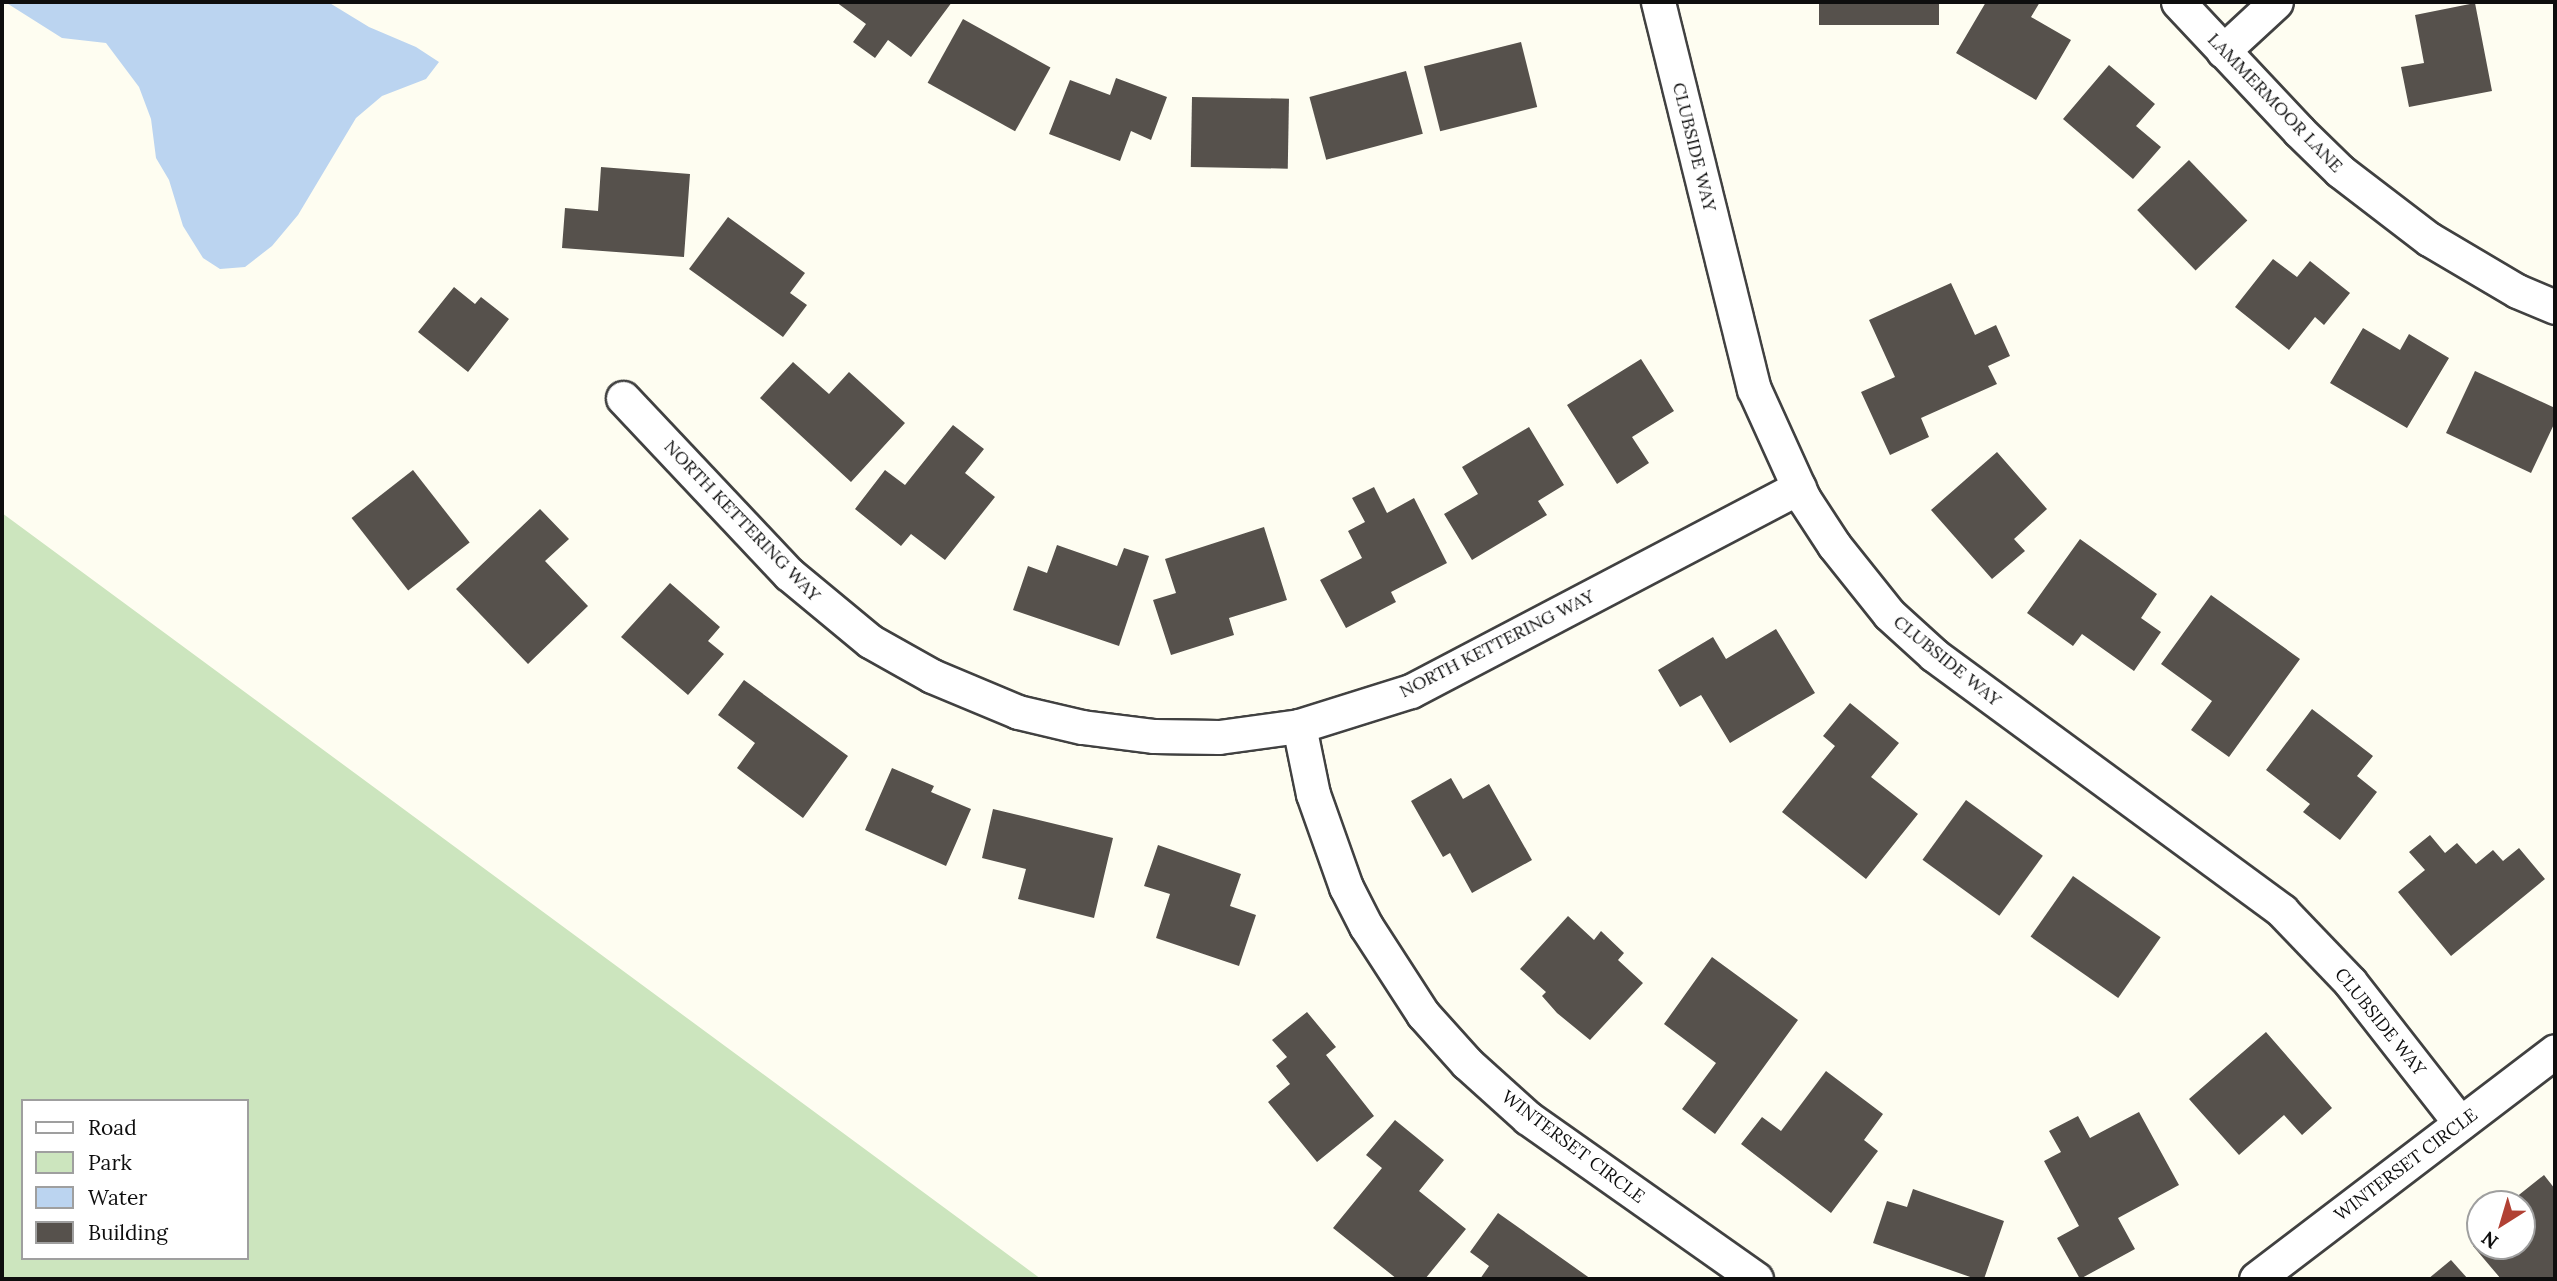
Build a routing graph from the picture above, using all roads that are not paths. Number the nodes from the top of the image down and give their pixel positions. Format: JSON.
{"nodes":[{"id":1,"x":1658,"y":2,"type":"edge"},
{"id":2,"x":2178,"y":2,"type":"edge"},
{"id":3,"x":2276,"y":2,"type":"edge"},
{"id":4,"x":2223,"y":51,"type":"junction"},
{"id":5,"x":2555,"y":307,"type":"edge"},
{"id":6,"x":623,"y":398,"type":"dead end"},
{"id":7,"x":1799,"y":487,"type":"junction"},
{"id":8,"x":1299,"y":726,"type":"junction"},
{"id":9,"x":2555,"y":1051,"type":"edge"},
{"id":10,"x":2460,"y":1123,"type":"junction"},
{"id":11,"x":1756,"y":1279,"type":"edge"},
{"id":12,"x":2256,"y":1279,"type":"edge"}],
"edges":[{"from":1,"to":7,"type":"street","name":"CLUBSIDE WAY"},
{"from":2,"to":4,"type":"street","name":"LAMMERMOOR LANE"},
{"from":3,"to":4,"type":"street"},
{"from":4,"to":5,"type":"street","name":"LAMMERMOOR LANE"},
{"from":6,"to":8,"type":"street","name":"NORTH KETTERING WAY"},
{"from":7,"to":8,"type":"street","name":"NORTH KETTERING WAY"},
{"from":7,"to":10,"type":"street","name":"CLUBSIDE WAY"},
{"from":8,"to":11,"type":"street","name":"WINTERSET CIRCLE"},
{"from":9,"to":10,"type":"street","name":"WINTERSET CIRCLE"},
{"from":10,"to":12,"type":"street","name":"WINTERSET CIRCLE"}]}
